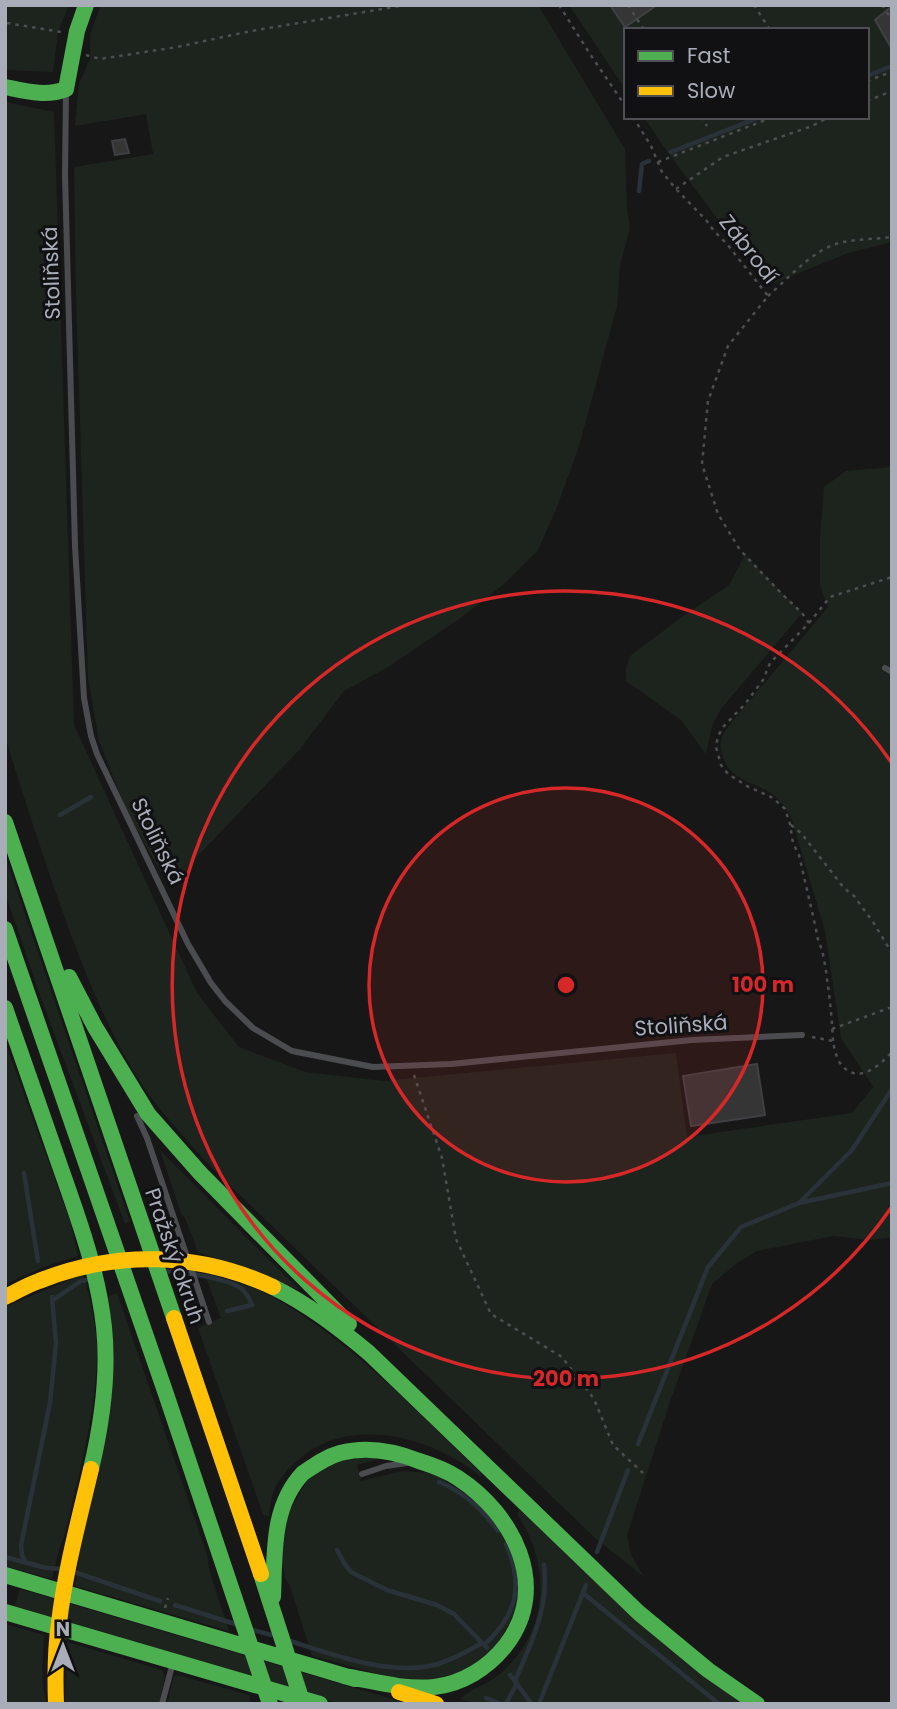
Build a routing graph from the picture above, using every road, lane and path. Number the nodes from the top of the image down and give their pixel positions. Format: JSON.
{"nodes":[{"id":1,"x":86,"y":5,"type":"edge"},
{"id":2,"x":406,"y":5,"type":"edge"},
{"id":3,"x":559,"y":5,"type":"edge"},
{"id":4,"x":628,"y":5,"type":"edge"},
{"id":5,"x":754,"y":5,"type":"edge"},
{"id":6,"x":882,"y":5,"type":"edge"},
{"id":7,"x":892,"y":20,"type":"edge"},
{"id":8,"x":7,"y":23,"type":"edge"},
{"id":9,"x":643,"y":28,"type":"edge"},
{"id":10,"x":769,"y":28,"type":"edge"},
{"id":11,"x":75,"y":43,"type":"junction"},
{"id":12,"x":892,"y":73,"type":"edge"},
{"id":13,"x":869,"y":80,"type":"edge"},
{"id":14,"x":5,"y":87,"type":"edge"},
{"id":15,"x":66,"y":89,"type":"junction"},
{"id":16,"x":892,"y":91,"type":"edge"},
{"id":17,"x":869,"y":100,"type":"edge"},
{"id":18,"x":624,"y":104,"type":"edge"},
{"id":19,"x":634,"y":119,"type":"edge"},
{"id":20,"x":702,"y":119,"type":"edge"},
{"id":21,"x":768,"y":119,"type":"edge"},
{"id":22,"x":825,"y":119,"type":"edge"},
{"id":23,"x":707,"y":126,"type":"dead end"},
{"id":24,"x":657,"y":162,"type":"junction"},
{"id":25,"x":676,"y":189,"type":"junction"},
{"id":26,"x":892,"y":237,"type":"edge"},
{"id":27,"x":768,"y":296,"type":"junction"},
{"id":28,"x":892,"y":577,"type":"edge"},
{"id":29,"x":809,"y":623,"type":"junction"},
{"id":30,"x":5,"y":822,"type":"edge"},
{"id":31,"x":790,"y":824,"type":"junction"},
{"id":32,"x":31,"y":900,"type":"junction"},
{"id":33,"x":5,"y":929,"type":"edge"},
{"id":34,"x":892,"y":953,"type":"edge"},
{"id":35,"x":892,"y":1007,"type":"edge"},
{"id":36,"x":5,"y":1008,"type":"edge"},
{"id":37,"x":832,"y":1029,"type":"junction"},
{"id":38,"x":802,"y":1035,"type":"joint"},
{"id":39,"x":832,"y":1041,"type":"junction"},
{"id":40,"x":892,"y":1052,"type":"edge"},
{"id":41,"x":114,"y":1059,"type":"junction"},
{"id":42,"x":411,"y":1065,"type":"junction"},
{"id":43,"x":5,"y":1297,"type":"edge"},
{"id":44,"x":209,"y":1322,"type":"dead end"},
{"id":45,"x":422,"y":1403,"type":"junction"},
{"id":46,"x":421,"y":1461,"type":"junction"},
{"id":47,"x":643,"y":1473,"type":"dead end"},
{"id":48,"x":362,"y":1474,"type":"dead end"},
{"id":49,"x":5,"y":1575,"type":"edge"},
{"id":50,"x":269,"y":1590,"type":"junction"},
{"id":51,"x":5,"y":1612,"type":"edge"},
{"id":52,"x":173,"y":1661,"type":"junction"},
{"id":53,"x":344,"y":1675,"type":"junction"},
{"id":54,"x":56,"y":1704,"type":"edge"},
{"id":55,"x":162,"y":1704,"type":"edge"},
{"id":56,"x":270,"y":1704,"type":"edge"},
{"id":57,"x":303,"y":1704,"type":"edge"},
{"id":58,"x":320,"y":1704,"type":"edge"},
{"id":59,"x":436,"y":1704,"type":"edge"},
{"id":60,"x":757,"y":1704,"type":"edge"}],
"edges":[{"from":1,"to":11,"type":"main road"},
{"from":2,"to":11,"type":"path"},
{"from":3,"to":18,"type":"path"},
{"from":4,"to":9,"type":"path"},
{"from":5,"to":10,"type":"path"},
{"from":6,"to":7,"type":"path"},
{"from":8,"to":11,"type":"path"},
{"from":11,"to":15,"type":"main road"},
{"from":12,"to":13,"type":"path"},
{"from":14,"to":15,"type":"main road"},
{"from":15,"to":42,"type":"lane","name":"Stoliňská"},
{"from":16,"to":17,"type":"path"},
{"from":19,"to":24,"type":"path","name":"Zábrodí"},
{"from":20,"to":23,"type":"path"},
{"from":21,"to":24,"type":"path"},
{"from":22,"to":25,"type":"path"},
{"from":24,"to":25,"type":"path","name":"Zábrodí"},
{"from":25,"to":27,"type":"path","name":"Zábrodí"},
{"from":26,"to":27,"type":"path"},
{"from":27,"to":29,"type":"path","name":"Zábrodí"},
{"from":28,"to":29,"type":"path"},
{"from":29,"to":31,"type":"path"},
{"from":30,"to":32,"type":"main road","name":"Pražský okruh"},
{"from":31,"to":34,"type":"path"},
{"from":31,"to":37,"type":"path"},
{"from":32,"to":41,"type":"main road"},
{"from":32,"to":50,"type":"main road","name":"Pražský okruh"},
{"from":33,"to":56,"type":"main road"},
{"from":35,"to":37,"type":"path"},
{"from":36,"to":54,"type":"main road"},
{"from":37,"to":39,"type":"path"},
{"from":38,"to":39,"type":"path"},
{"from":38,"to":42,"type":"lane","name":"Stoliňská"},
{"from":39,"to":40,"type":"path"},
{"from":41,"to":44,"type":"lane"},
{"from":41,"to":45,"type":"main road"},
{"from":42,"to":47,"type":"path"},
{"from":43,"to":45,"type":"main road"},
{"from":45,"to":60,"type":"main road"},
{"from":46,"to":48,"type":"lane"},
{"from":46,"to":50,"type":"main road"},
{"from":46,"to":53,"type":"main road"},
{"from":49,"to":53,"type":"main road"},
{"from":50,"to":57,"type":"main road","name":"Pražský okruh"},
{"from":51,"to":52,"type":"main road"},
{"from":52,"to":55,"type":"lane"},
{"from":52,"to":58,"type":"main road"},
{"from":53,"to":59,"type":"main road"}]}
